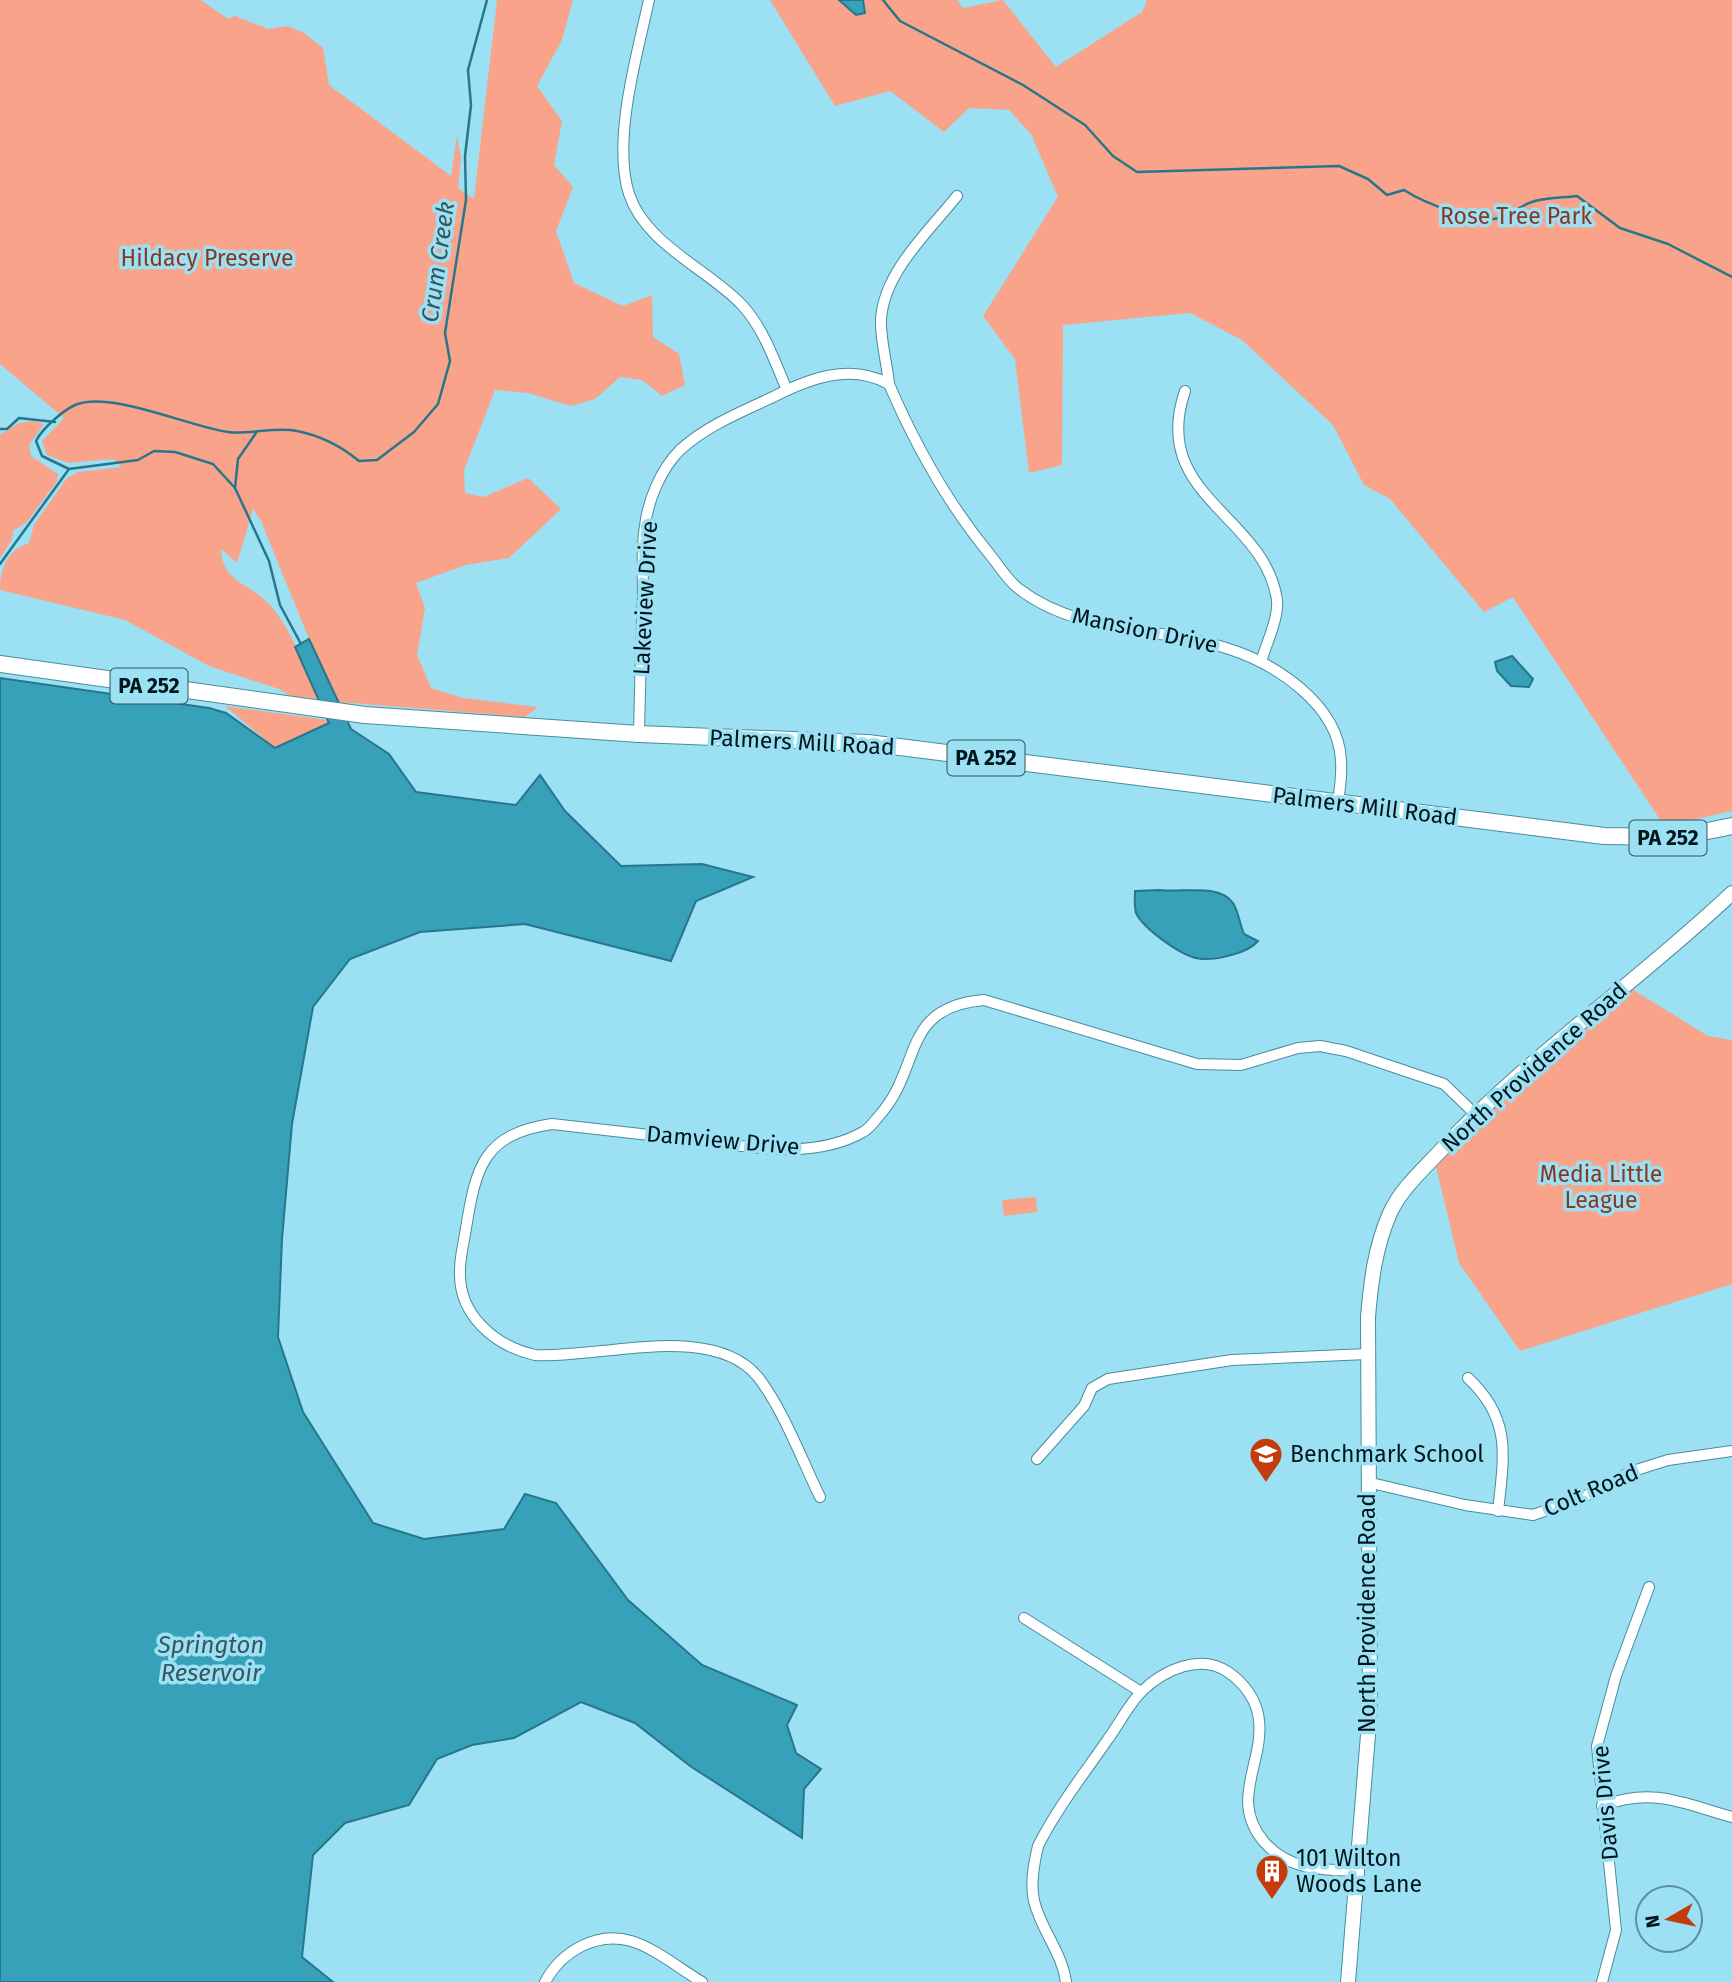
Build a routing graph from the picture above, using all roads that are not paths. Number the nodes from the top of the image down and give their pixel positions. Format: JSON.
{"nodes":[{"id":1,"x":649,"y":0,"type":"edge"},
{"id":2,"x":957,"y":196,"type":"dead end"},
{"id":3,"x":889,"y":384,"type":"junction"},
{"id":4,"x":787,"y":390,"type":"junction"},
{"id":5,"x":1185,"y":391,"type":"dead end"},
{"id":6,"x":1261,"y":662,"type":"junction"},
{"id":7,"x":0,"y":664,"type":"edge"},
{"id":8,"x":639,"y":734,"type":"junction"},
{"id":9,"x":1338,"y":802,"type":"junction"},
{"id":10,"x":1732,"y":827,"type":"edge"},
{"id":11,"x":1732,"y":893,"type":"edge"},
{"id":12,"x":1475,"y":1114,"type":"junction"},
{"id":13,"x":1367,"y":1354,"type":"junction"},
{"id":14,"x":1468,"y":1378,"type":"dead end"},
{"id":15,"x":1732,"y":1451,"type":"edge"},
{"id":16,"x":1037,"y":1459,"type":"dead end"},
{"id":17,"x":1367,"y":1482,"type":"junction"},
{"id":18,"x":820,"y":1496,"type":"dead end"},
{"id":19,"x":1498,"y":1511,"type":"junction"},
{"id":20,"x":1649,"y":1587,"type":"dead end"},
{"id":21,"x":1024,"y":1618,"type":"dead end"},
{"id":22,"x":1141,"y":1692,"type":"junction"},
{"id":23,"x":1602,"y":1806,"type":"junction"},
{"id":24,"x":1732,"y":1817,"type":"edge"},
{"id":25,"x":1359,"y":1871,"type":"junction"},
{"id":26,"x":545,"y":1982,"type":"edge"},
{"id":27,"x":702,"y":1982,"type":"edge"},
{"id":28,"x":1066,"y":1982,"type":"edge"},
{"id":29,"x":1348,"y":1982,"type":"edge"},
{"id":30,"x":1602,"y":1982,"type":"edge"}],
"edges":[{"from":1,"to":4,"type":"street"},
{"from":2,"to":3,"type":"street"},
{"from":3,"to":4,"type":"street","name":"Lakeview Drive"},
{"from":3,"to":6,"type":"street","name":"Mansion Drive"},
{"from":4,"to":8,"type":"street","name":"Lakeview Drive"},
{"from":5,"to":6,"type":"street"},
{"from":6,"to":9,"type":"street","name":"Mansion Drive"},
{"from":7,"to":8,"type":"main road","name":"Palmers Mill Road","number":"PA 252"},
{"from":8,"to":9,"type":"main road","name":"Palmers Mill Road","number":"PA 252"},
{"from":9,"to":10,"type":"main road","name":"Palmers Mill Road","number":"PA 252"},
{"from":11,"to":12,"type":"main road","name":"North Providence Road"},
{"from":12,"to":13,"type":"main road","name":"North Providence Road"},
{"from":12,"to":18,"type":"street","name":"Damview Drive"},
{"from":13,"to":16,"type":"street"},
{"from":13,"to":17,"type":"main road","name":"North Providence Road"},
{"from":14,"to":19,"type":"street"},
{"from":15,"to":19,"type":"street","name":"Colt Road"},
{"from":17,"to":19,"type":"street","name":"Colt Road"},
{"from":17,"to":25,"type":"main road","name":"North Providence Road"},
{"from":20,"to":23,"type":"street","name":"Davis Drive"},
{"from":21,"to":22,"type":"street"},
{"from":22,"to":25,"type":"street"},
{"from":22,"to":28,"type":"street"},
{"from":23,"to":24,"type":"street"},
{"from":23,"to":30,"type":"street","name":"Davis Drive"},
{"from":25,"to":29,"type":"main road","name":"North Providence Road"},
{"from":26,"to":27,"type":"street"}]}
